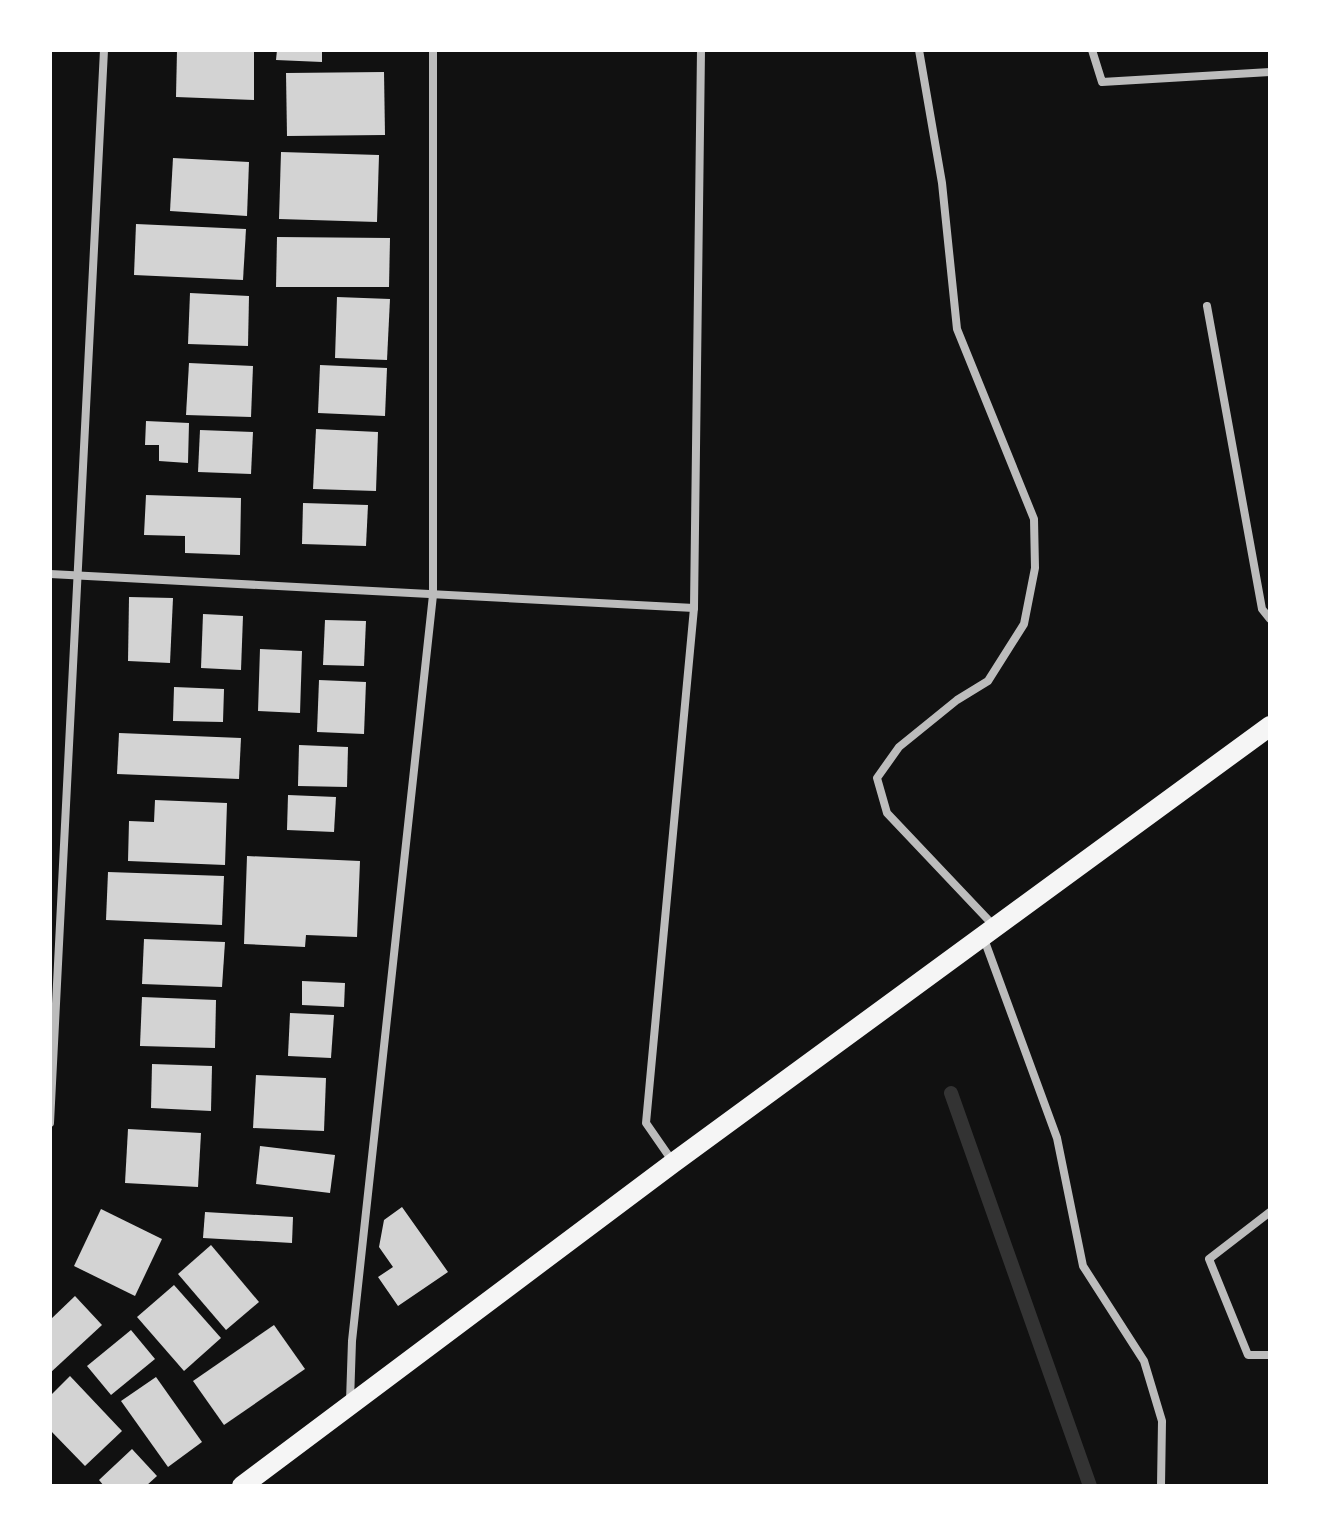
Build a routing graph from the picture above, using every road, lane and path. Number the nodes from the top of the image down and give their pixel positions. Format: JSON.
{"nodes":[{"id":1,"x":104,"y":50,"type":"edge"},
{"id":2,"x":433,"y":50,"type":"edge"},
{"id":3,"x":701,"y":50,"type":"edge"},
{"id":4,"x":919,"y":50,"type":"edge"},
{"id":5,"x":1092,"y":50,"type":"edge"},
{"id":6,"x":1270,"y":72,"type":"edge"},
{"id":7,"x":1207,"y":306,"type":"dead end"},
{"id":8,"x":50,"y":574,"type":"edge"},
{"id":9,"x":79,"y":575,"type":"junction"},
{"id":10,"x":433,"y":595,"type":"junction"},
{"id":11,"x":694,"y":608,"type":"junction"},
{"id":12,"x":1270,"y":619,"type":"edge"},
{"id":13,"x":1270,"y":726,"type":"edge"},
{"id":14,"x":989,"y":932,"type":"junction"},
{"id":15,"x":50,"y":1123,"type":"edge"},
{"id":16,"x":673,"y":1163,"type":"junction"},
{"id":17,"x":1270,"y":1212,"type":"edge"},
{"id":18,"x":1270,"y":1355,"type":"edge"},
{"id":19,"x":350,"y":1405,"type":"junction"},
{"id":20,"x":242,"y":1486,"type":"edge"},
{"id":21,"x":1161,"y":1486,"type":"edge"}],
"edges":[{"from":1,"to":9,"type":"street"},
{"from":2,"to":10,"type":"street"},
{"from":3,"to":11,"type":"street"},
{"from":4,"to":14,"type":"street"},
{"from":5,"to":6,"type":"street"},
{"from":7,"to":12,"type":"street"},
{"from":8,"to":9,"type":"street"},
{"from":9,"to":10,"type":"street"},
{"from":9,"to":15,"type":"street"},
{"from":10,"to":11,"type":"street"},
{"from":10,"to":19,"type":"street"},
{"from":11,"to":16,"type":"street"},
{"from":13,"to":14,"type":"main road"},
{"from":14,"to":16,"type":"main road"},
{"from":14,"to":21,"type":"street"},
{"from":16,"to":19,"type":"main road"},
{"from":17,"to":18,"type":"street"},
{"from":19,"to":20,"type":"main road"}]}
